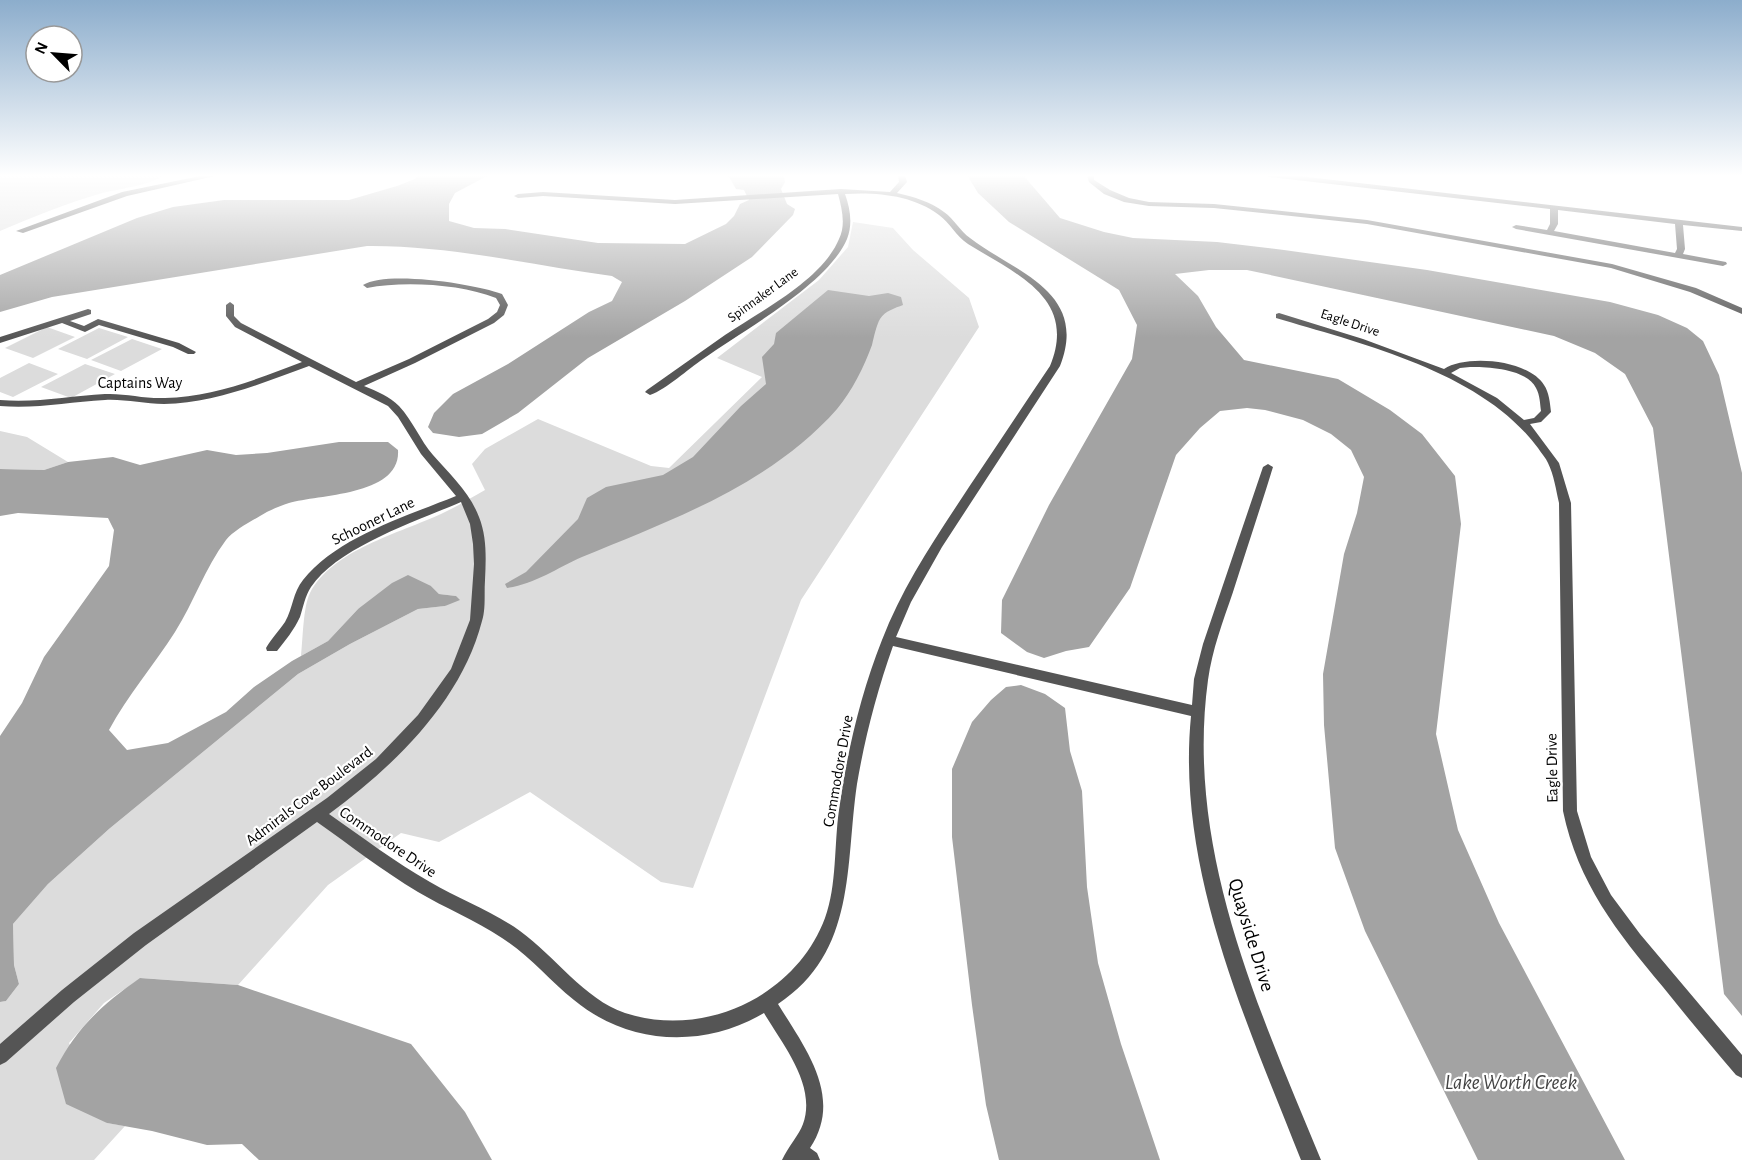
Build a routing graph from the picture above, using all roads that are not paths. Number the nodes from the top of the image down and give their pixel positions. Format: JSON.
{"nodes":[{"id":1,"x":25,"y":229,"type":"edge"},
{"id":2,"x":846,"y":229,"type":"edge"},
{"id":3,"x":955,"y":229,"type":"edge"},
{"id":4,"x":1407,"y":229,"type":"edge"},
{"id":5,"x":1534,"y":229,"type":"edge"},
{"id":6,"x":1551,"y":229,"type":"edge"},
{"id":7,"x":1679,"y":229,"type":"edge"},
{"id":8,"x":20,"y":231,"type":"dead end"},
{"id":9,"x":1550,"y":232,"type":"junction"},
{"id":10,"x":1678,"y":256,"type":"junction"},
{"id":11,"x":1723,"y":264,"type":"dead end"},
{"id":12,"x":367,"y":285,"type":"dead end"},
{"id":13,"x":230,"y":305,"type":"dead end"},
{"id":14,"x":1742,"y":311,"type":"edge"},
{"id":15,"x":88,"y":312,"type":"dead end"},
{"id":16,"x":1279,"y":316,"type":"dead end"},
{"id":17,"x":65,"y":320,"type":"junction"},
{"id":18,"x":0,"y":340,"type":"edge"},
{"id":19,"x":191,"y":352,"type":"dead end"},
{"id":20,"x":311,"y":362,"type":"junction"},
{"id":21,"x":1445,"y":373,"type":"junction"},
{"id":22,"x":356,"y":386,"type":"junction"},
{"id":23,"x":650,"y":392,"type":"dead end"},
{"id":24,"x":0,"y":403,"type":"edge"},
{"id":25,"x":1521,"y":423,"type":"junction"},
{"id":26,"x":1268,"y":467,"type":"dead end"},
{"id":27,"x":463,"y":496,"type":"junction"},
{"id":28,"x":888,"y":640,"type":"junction"},
{"id":29,"x":272,"y":648,"type":"dead end"},
{"id":30,"x":1197,"y":712,"type":"junction"},
{"id":31,"x":317,"y":814,"type":"junction"},
{"id":32,"x":766,"y":1002,"type":"junction"},
{"id":33,"x":0,"y":1056,"type":"edge"},
{"id":34,"x":1742,"y":1069,"type":"edge"},
{"id":35,"x":800,"y":1157,"type":"edge"},
{"id":36,"x":1311,"y":1160,"type":"edge"}],
"edges":[{"from":1,"to":8,"type":"street"},
{"from":2,"to":23,"type":"street","name":"Spinnaker Lane"},
{"from":3,"to":28,"type":"street","name":"Commodore Drive"},
{"from":4,"to":14,"type":"street"},
{"from":5,"to":9,"type":"street"},
{"from":6,"to":9,"type":"street"},
{"from":7,"to":10,"type":"street"},
{"from":9,"to":10,"type":"street"},
{"from":10,"to":11,"type":"street"},
{"from":12,"to":22,"type":"street"},
{"from":13,"to":20,"type":"street","name":"Admirals Cove Boulevard"},
{"from":15,"to":17,"type":"street"},
{"from":16,"to":21,"type":"street","name":"Eagle Drive"},
{"from":17,"to":18,"type":"street"},
{"from":17,"to":19,"type":"street"},
{"from":20,"to":22,"type":"street","name":"Admirals Cove Boulevard"},
{"from":20,"to":24,"type":"street","name":"Captains Way"},
{"from":21,"to":25,"type":"street","name":"Eagle Drive"},
{"from":21,"to":25,"type":"street"},
{"from":22,"to":27,"type":"street","name":"Admirals Cove Boulevard"},
{"from":25,"to":34,"type":"street","name":"Eagle Drive"},
{"from":26,"to":30,"type":"street","name":"Quayside Drive"},
{"from":27,"to":29,"type":"street","name":"Schooner Lane"},
{"from":27,"to":31,"type":"street","name":"Admirals Cove Boulevard"},
{"from":28,"to":30,"type":"street"},
{"from":28,"to":32,"type":"street","name":"Commodore Drive"},
{"from":30,"to":36,"type":"street","name":"Quayside Drive"},
{"from":31,"to":32,"type":"street","name":"Commodore Drive"},
{"from":31,"to":33,"type":"street","name":"Admirals Cove Boulevard"},
{"from":32,"to":35,"type":"street"}]}
